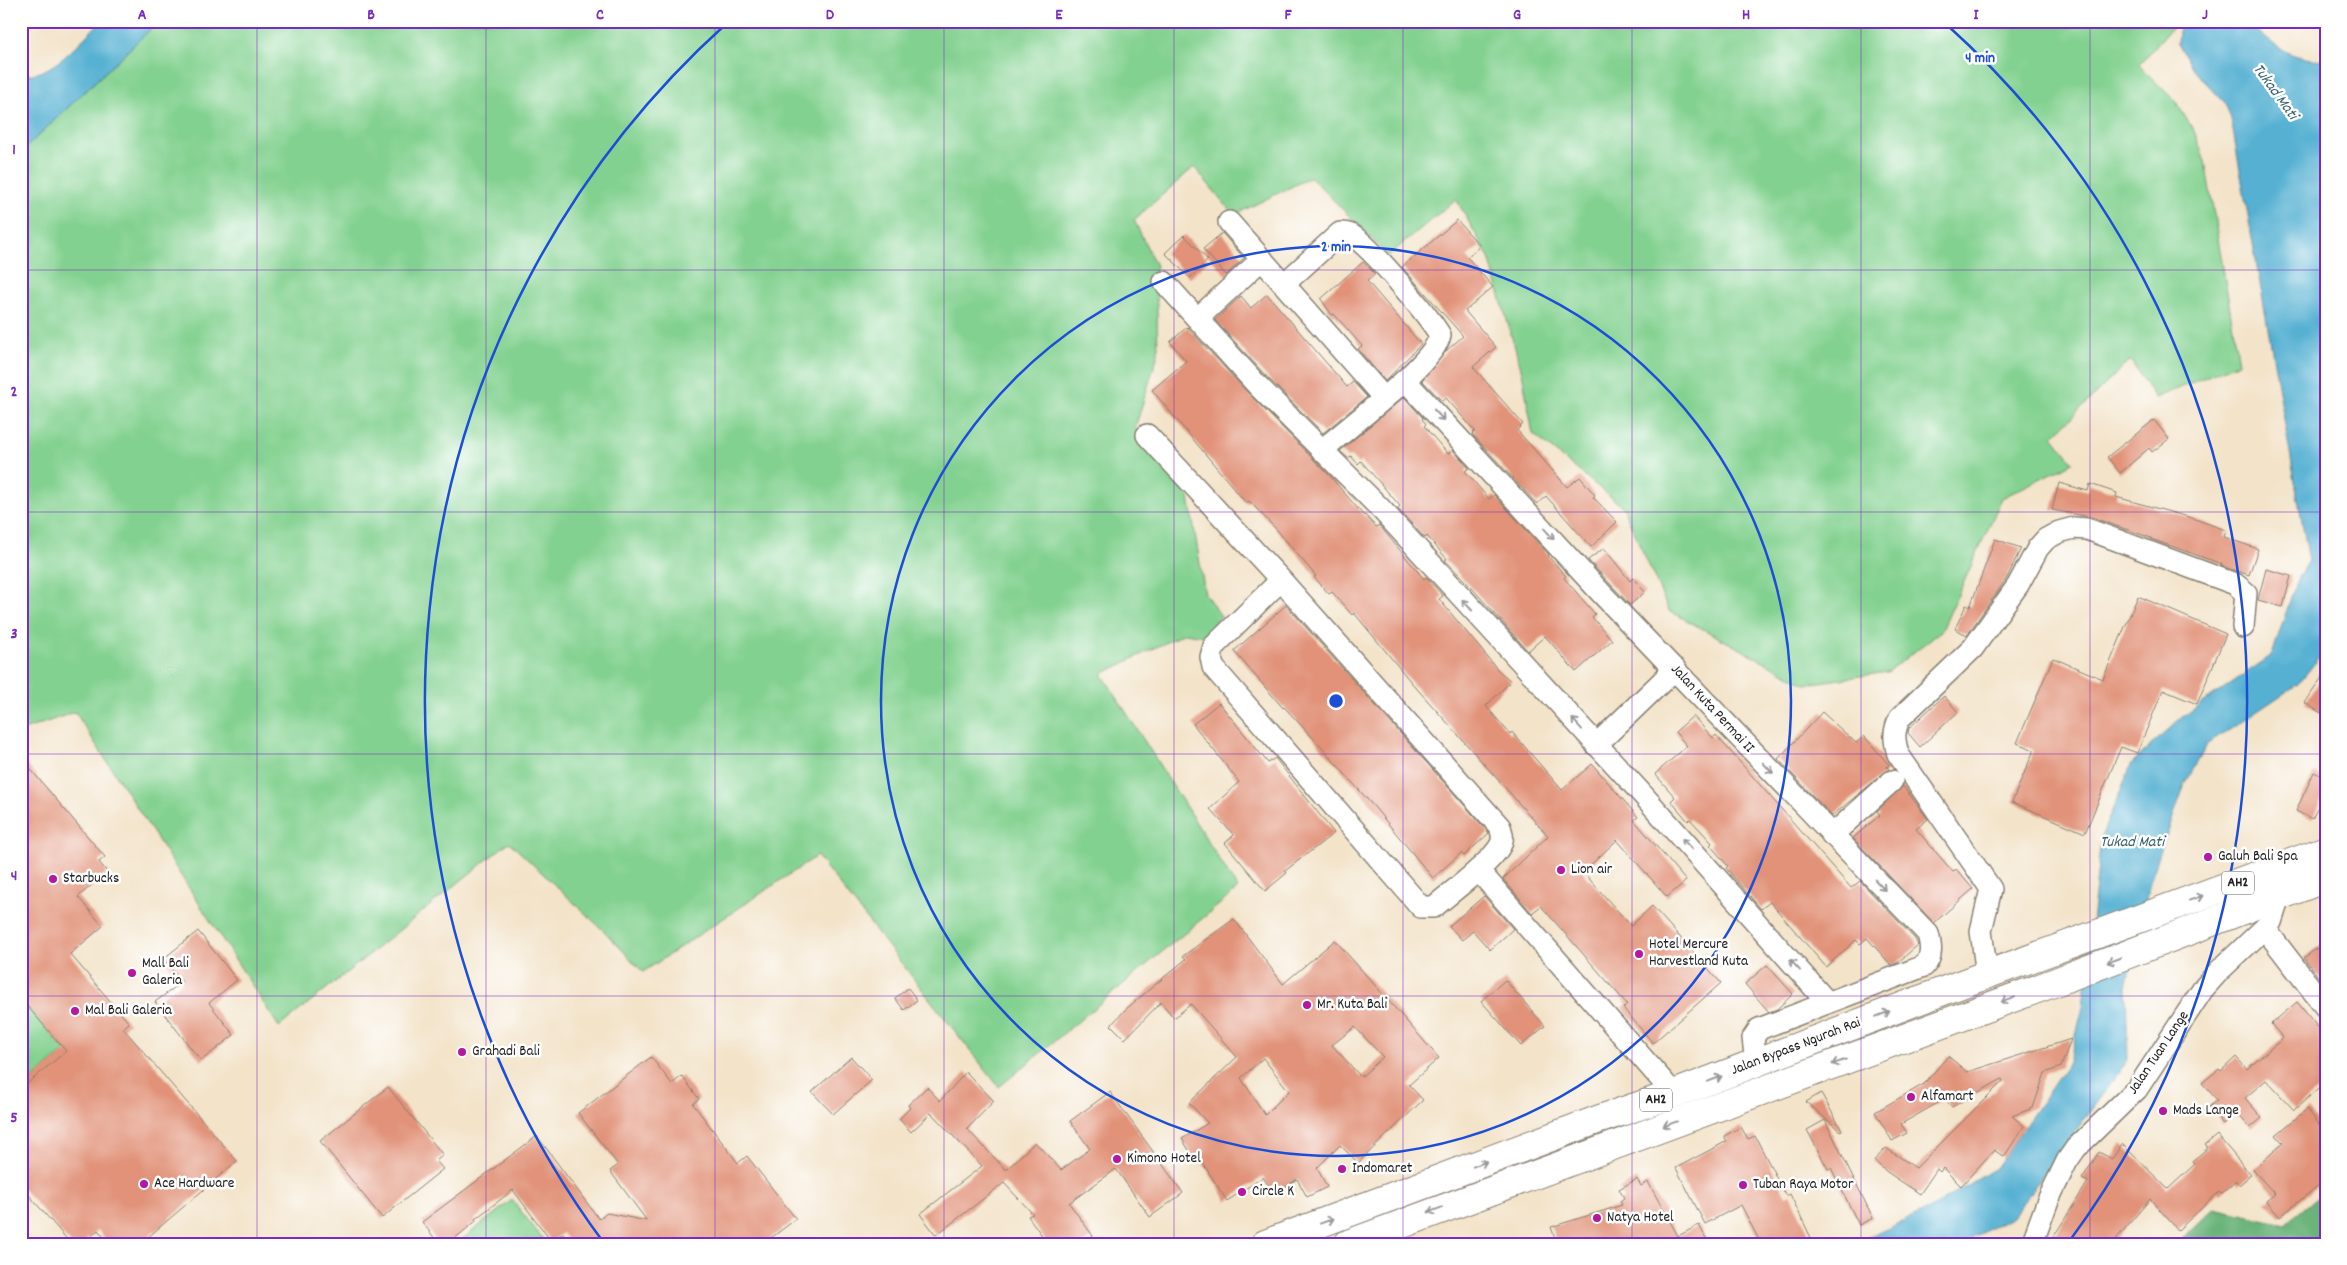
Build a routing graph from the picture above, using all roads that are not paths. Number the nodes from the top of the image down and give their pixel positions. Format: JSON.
{"nodes":[{"id":1,"x":1229,"y":222,"type":"dead end"},
{"id":2,"x":1262,"y":259,"type":"junction"},
{"id":3,"x":1164,"y":282,"type":"dead end"},
{"id":4,"x":1284,"y":284,"type":"junction"},
{"id":5,"x":1198,"y":318,"type":"junction"},
{"id":6,"x":1405,"y":380,"type":"junction"},
{"id":7,"x":1384,"y":398,"type":"junction"},
{"id":8,"x":1147,"y":435,"type":"dead end"},
{"id":9,"x":1322,"y":450,"type":"junction"},
{"id":10,"x":1281,"y":580,"type":"junction"},
{"id":11,"x":2243,"y":627,"type":"dead end"},
{"id":12,"x":1675,"y":669,"type":"junction"},
{"id":13,"x":1596,"y":744,"type":"junction"},
{"id":14,"x":1892,"y":781,"type":"dead end"},
{"id":15,"x":1832,"y":835,"type":"junction"},
{"id":16,"x":2326,"y":850,"type":"edge"},
{"id":17,"x":1478,"y":870,"type":"junction"},
{"id":18,"x":2326,"y":878,"type":"edge"},
{"id":19,"x":2280,"y":894,"type":"junction"},
{"id":20,"x":2266,"y":930,"type":"junction"},
{"id":21,"x":1987,"y":975,"type":"junction"},
{"id":22,"x":1827,"y":1002,"type":"junction"},
{"id":23,"x":2326,"y":1008,"type":"edge"},
{"id":24,"x":1756,"y":1063,"type":"junction"},
{"id":25,"x":1674,"y":1094,"type":"junction"},
{"id":26,"x":1391,"y":1236,"type":"edge"},
{"id":27,"x":1265,"y":1244,"type":"edge"},
{"id":28,"x":1348,"y":1244,"type":"edge"},
{"id":29,"x":2032,"y":1244,"type":"edge"}],
"edges":[{"from":1,"to":2,"type":"street"},
{"from":2,"to":4,"type":"street"},
{"from":2,"to":5,"type":"street"},
{"from":3,"to":5,"type":"street"},
{"from":4,"to":6,"type":"street"},
{"from":4,"to":7,"type":"street"},
{"from":5,"to":9,"type":"street"},
{"from":6,"to":7,"type":"street"},
{"from":6,"to":12,"type":"street","name":"Jalan Kuta Permai II","one_way":true},
{"from":7,"to":9,"type":"street"},
{"from":8,"to":10,"type":"street"},
{"from":13,"to":9,"type":"street","one_way":true},
{"from":10,"to":17,"type":"street"},
{"from":10,"to":17,"type":"street"},
{"from":11,"to":21,"type":"street"},
{"from":12,"to":13,"type":"street"},
{"from":12,"to":15,"type":"street","name":"Jalan Kuta Permai II","one_way":true},
{"from":22,"to":13,"type":"street","one_way":true},
{"from":14,"to":15,"type":"street"},
{"from":15,"to":22,"type":"street","name":"Jalan Kuta Permai II","one_way":true},
{"from":21,"to":16,"type":"highway","name":"Jalan Bypass Ngurah Rai","number":"AH2","one_way":true},
{"from":17,"to":25,"type":"street"},
{"from":18,"to":19,"type":"highway","name":"Jalan Bypass Ngurah Rai","number":"AH2"},
{"from":19,"to":20,"type":"street","name":"Jalan Tuan Lange"},
{"from":19,"to":26,"type":"highway","name":"Jalan Bypass Ngurah Rai","number":"AH2","one_way":true},
{"from":20,"to":23,"type":"street"},
{"from":20,"to":29,"type":"street","name":"Jalan Tuan Lange"},
{"from":24,"to":21,"type":"highway","name":"Jalan Bypass Ngurah Rai","number":"AH2","one_way":true},
{"from":22,"to":24,"type":"street","name":"Jalan Kuta Permai II"},
{"from":25,"to":24,"type":"highway","name":"Jalan Bypass Ngurah Rai","number":"AH2","one_way":true},
{"from":27,"to":25,"type":"highway","name":"Jalan Bypass Ngurah Rai","number":"AH2","one_way":true},
{"from":26,"to":28,"type":"highway","name":"Jalan Bypass Ngurah Rai","number":"AH2"}]}
